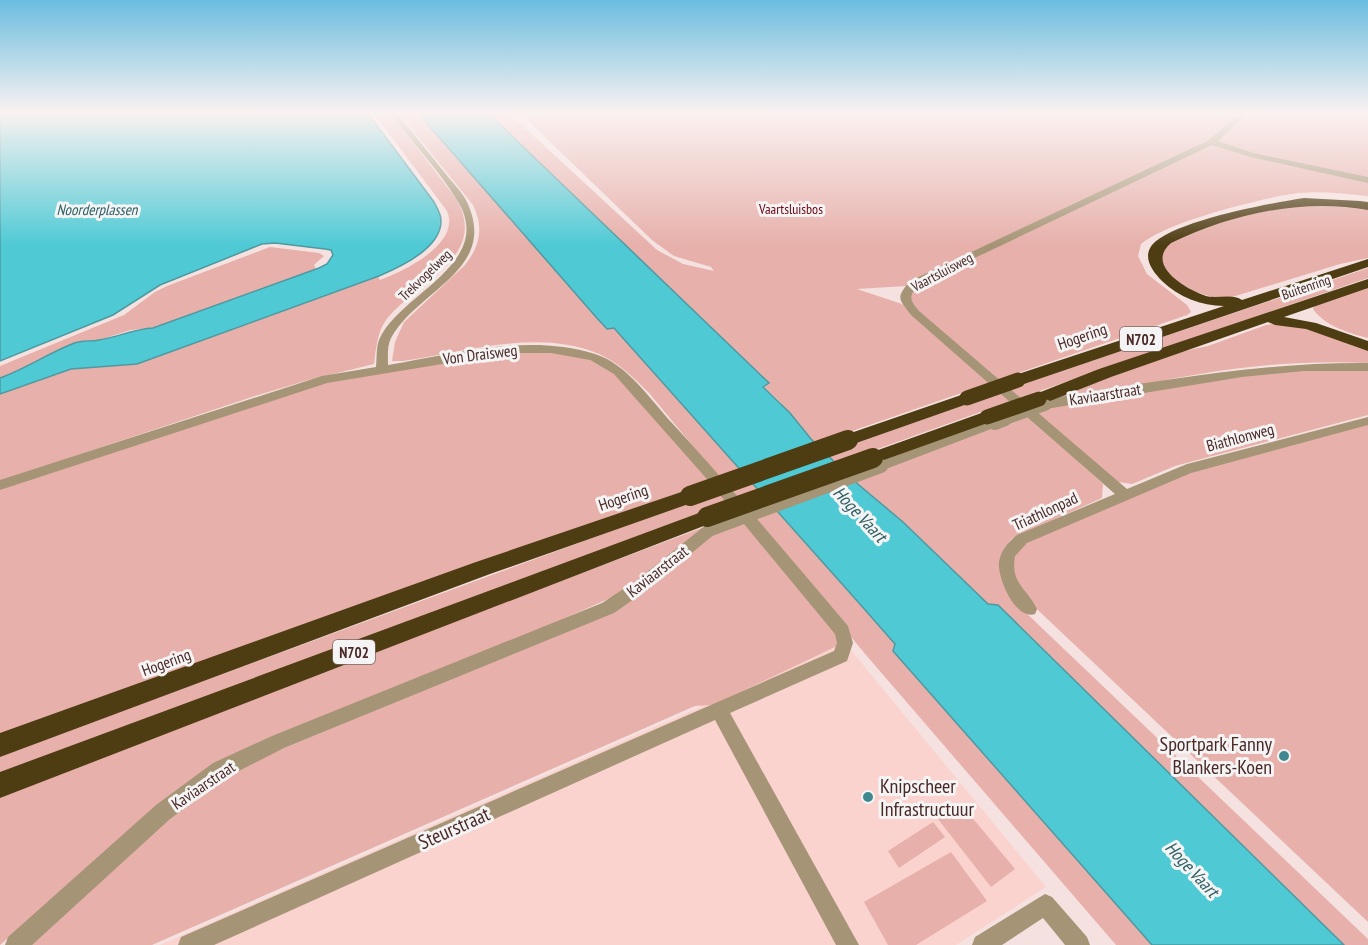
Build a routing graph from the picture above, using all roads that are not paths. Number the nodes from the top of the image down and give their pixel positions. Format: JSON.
{"nodes":[{"id":1,"x":427,"y":156,"type":"edge"},
{"id":2,"x":1182,"y":156,"type":"edge"},
{"id":3,"x":1256,"y":156,"type":"edge"},
{"id":4,"x":1368,"y":180,"type":"edge"},
{"id":5,"x":1368,"y":198,"type":"edge"},
{"id":6,"x":1368,"y":206,"type":"edge"},
{"id":7,"x":1368,"y":263,"type":"edge"},
{"id":8,"x":1368,"y":283,"type":"edge"},
{"id":9,"x":1264,"y":298,"type":"junction"},
{"id":10,"x":1307,"y":305,"type":"junction"},
{"id":11,"x":1196,"y":320,"type":"junction"},
{"id":12,"x":1256,"y":322,"type":"junction"},
{"id":13,"x":1368,"y":339,"type":"edge"},
{"id":14,"x":1368,"y":346,"type":"edge"},
{"id":15,"x":1368,"y":366,"type":"edge"},
{"id":16,"x":382,"y":369,"type":"junction"},
{"id":17,"x":1042,"y":402,"type":"junction"},
{"id":18,"x":1368,"y":421,"type":"edge"},
{"id":19,"x":0,"y":485,"type":"edge"},
{"id":20,"x":1125,"y":495,"type":"junction"},
{"id":21,"x":709,"y":523,"type":"junction"},
{"id":22,"x":1029,"y":609,"type":"dead end"},
{"id":23,"x":845,"y":643,"type":"joint"},
{"id":24,"x":719,"y":710,"type":"junction"},
{"id":25,"x":0,"y":744,"type":"edge"},
{"id":26,"x":0,"y":785,"type":"edge"},
{"id":27,"x":16,"y":945,"type":"edge"},
{"id":28,"x":189,"y":945,"type":"edge"},
{"id":29,"x":848,"y":945,"type":"edge"},
{"id":30,"x":983,"y":945,"type":"edge"},
{"id":31,"x":1079,"y":945,"type":"edge"}],
"edges":[{"from":1,"to":16,"type":"street","name":"Trekvogelweg"},
{"from":2,"to":20,"type":"street","name":"Vaartsluisweg"},
{"from":3,"to":4,"type":"street"},
{"from":5,"to":11,"type":"highway"},
{"from":6,"to":9,"type":"highway"},
{"from":7,"to":9,"type":"highway","name":"Buitenring","number":"N702"},
{"from":8,"to":10,"type":"highway","name":"Buitenring","number":"N702"},
{"from":9,"to":11,"type":"highway","name":"Hogering","number":"N702"},
{"from":10,"to":12,"type":"highway","name":"Buitenring","number":"N702"},
{"from":10,"to":13,"type":"highway"},
{"from":11,"to":25,"type":"highway","name":"Hogering","number":"N702","bridge":true},
{"from":12,"to":14,"type":"highway"},
{"from":12,"to":17,"type":"highway","number":"N702"},
{"from":15,"to":17,"type":"street","name":"Kaviaarstraat"},
{"from":16,"to":19,"type":"street","name":"Von Draisweg"},
{"from":16,"to":23,"type":"street","name":"Von Draisweg"},
{"from":17,"to":21,"type":"highway","number":"N702","bridge":true},
{"from":18,"to":20,"type":"street","name":"Biathlonweg"},
{"from":20,"to":22,"type":"street","name":"Triathlonpad"},
{"from":21,"to":26,"type":"highway","number":"N702"},
{"from":21,"to":27,"type":"street","name":"Kaviaarstraat"},
{"from":23,"to":24,"type":"street","name":"Steurstraat"},
{"from":24,"to":28,"type":"street","name":"Steurstraat"},
{"from":24,"to":29,"type":"street"},
{"from":30,"to":31,"type":"street"}]}
